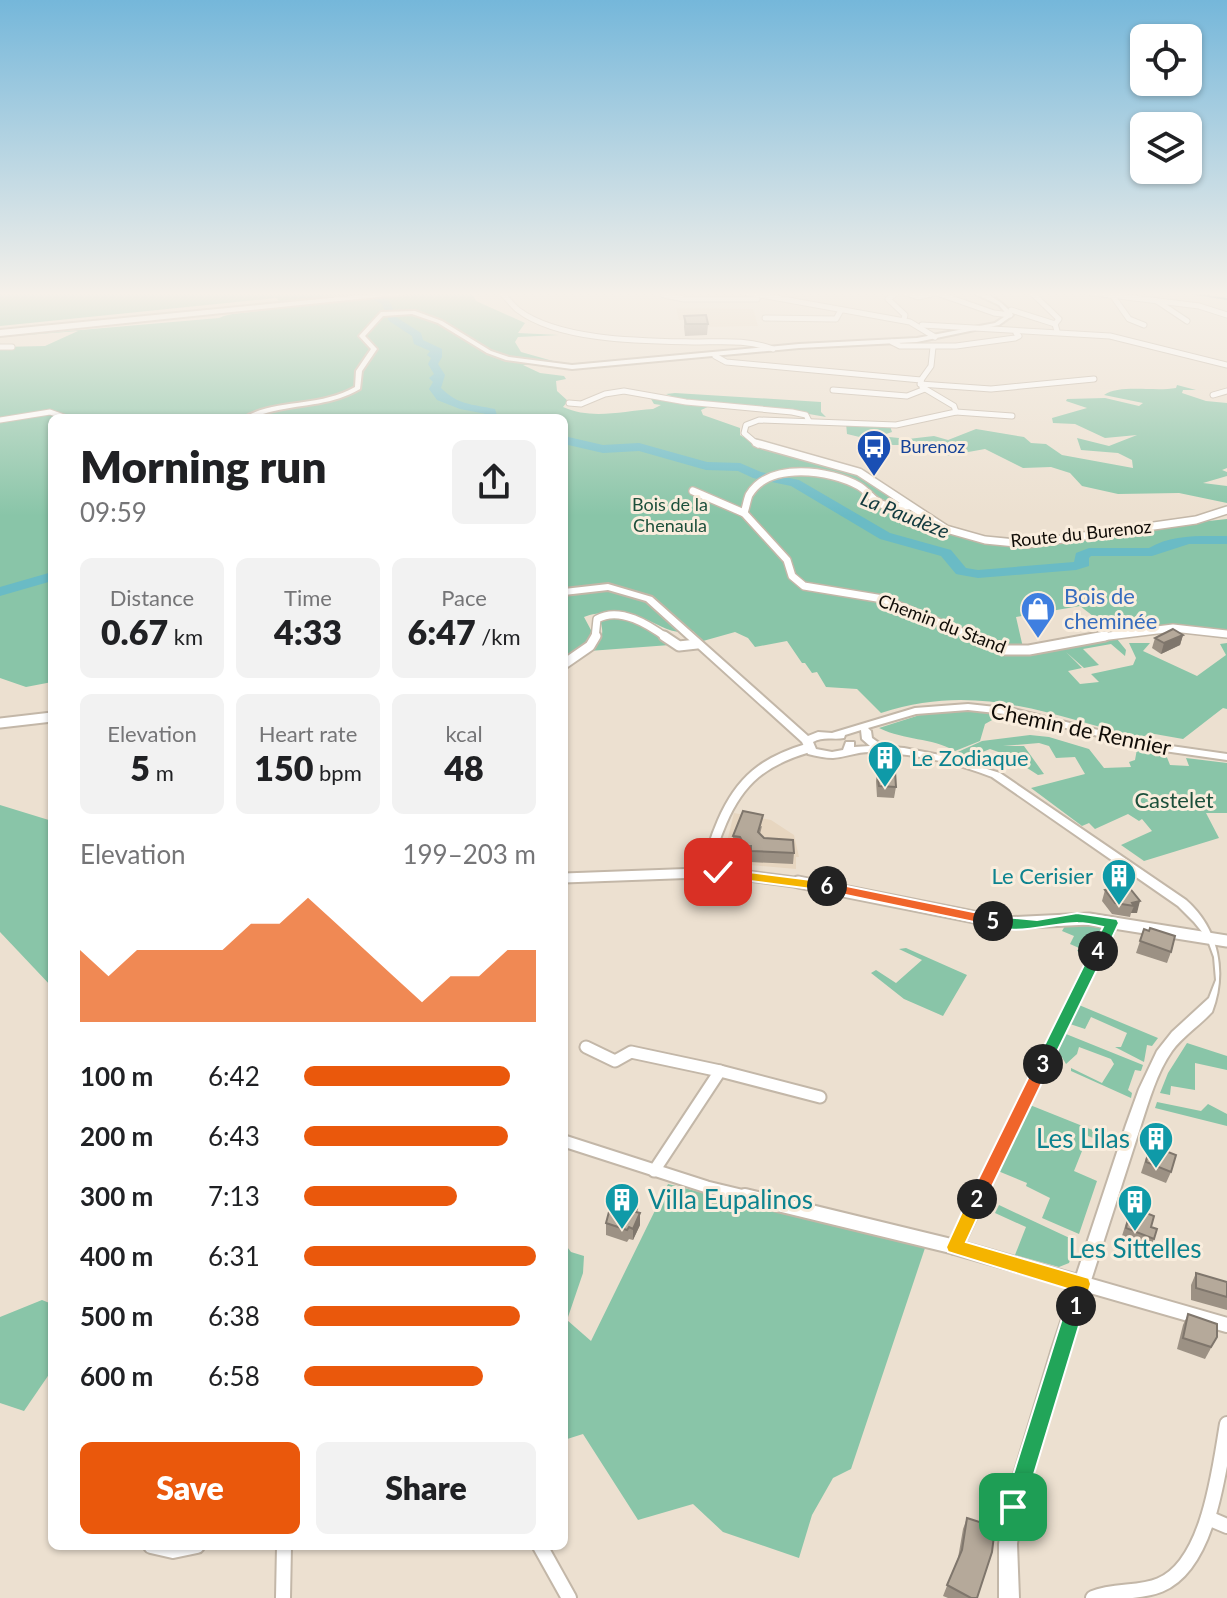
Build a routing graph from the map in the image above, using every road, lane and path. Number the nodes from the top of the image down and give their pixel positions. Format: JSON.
{"nodes":[{"id":1,"x":362,"y":367,"type":"edge"},
{"id":2,"x":767,"y":367,"type":"edge"},
{"id":3,"x":931,"y":367,"type":"edge"},
{"id":4,"x":1094,"y":379,"type":"dead end"},
{"id":5,"x":922,"y":384,"type":"junction"},
{"id":6,"x":833,"y":390,"type":"dead end"},
{"id":7,"x":1227,"y":391,"type":"edge"},
{"id":8,"x":1213,"y":395,"type":"dead end"},
{"id":9,"x":569,"y":403,"type":"dead end"},
{"id":10,"x":956,"y":412,"type":"junction"},
{"id":11,"x":56,"y":414,"type":"edge"},
{"id":12,"x":258,"y":414,"type":"edge"},
{"id":13,"x":1012,"y":416,"type":"dead end"},
{"id":14,"x":0,"y":420,"type":"edge"},
{"id":15,"x":809,"y":421,"type":"junction"},
{"id":16,"x":693,"y":491,"type":"dead end"},
{"id":17,"x":909,"y":506,"type":"junction"},
{"id":18,"x":1227,"y":510,"type":"edge"},
{"id":19,"x":744,"y":513,"type":"junction"},
{"id":20,"x":568,"y":591,"type":"edge"},
{"id":21,"x":1227,"y":634,"type":"edge"},
{"id":22,"x":697,"y":644,"type":"junction"},
{"id":23,"x":568,"y":661,"type":"edge"},
{"id":24,"x":48,"y":717,"type":"edge"},
{"id":25,"x":888,"y":719,"type":"junction"},
{"id":26,"x":0,"y":723,"type":"edge"},
{"id":27,"x":866,"y":731,"type":"junction"},
{"id":28,"x":835,"y":735,"type":"junction"},
{"id":29,"x":811,"y":741,"type":"junction"},
{"id":30,"x":850,"y":744,"type":"junction"},
{"id":31,"x":875,"y":745,"type":"junction"},
{"id":32,"x":896,"y":752,"type":"junction"},
{"id":33,"x":1227,"y":757,"type":"edge"},
{"id":34,"x":709,"y":864,"type":"junction"},
{"id":35,"x":718,"y":872,"type":"junction"},
{"id":36,"x":700,"y":873,"type":"junction"},
{"id":37,"x":568,"y":878,"type":"edge"},
{"id":38,"x":1112,"y":923,"type":"junction"},
{"id":39,"x":1221,"y":940,"type":"edge"},
{"id":40,"x":586,"y":1047,"type":"dead end"},
{"id":41,"x":720,"y":1071,"type":"junction"},
{"id":42,"x":820,"y":1097,"type":"dead end"},
{"id":43,"x":568,"y":1142,"type":"edge"},
{"id":44,"x":654,"y":1171,"type":"junction"},
{"id":45,"x":955,"y":1247,"type":"junction"},
{"id":46,"x":1082,"y":1284,"type":"junction"},
{"id":47,"x":1227,"y":1325,"type":"edge"},
{"id":48,"x":1227,"y":1424,"type":"edge"},
{"id":49,"x":1208,"y":1518,"type":"junction"},
{"id":50,"x":1227,"y":1526,"type":"edge"},
{"id":51,"x":156,"y":1550,"type":"edge"},
{"id":52,"x":186,"y":1550,"type":"edge"},
{"id":53,"x":284,"y":1550,"type":"edge"},
{"id":54,"x":542,"y":1550,"type":"edge"},
{"id":55,"x":283,"y":1598,"type":"edge"},
{"id":56,"x":569,"y":1598,"type":"edge"},
{"id":57,"x":1009,"y":1598,"type":"edge"},
{"id":58,"x":1093,"y":1598,"type":"edge"}],
"edges":[{"from":1,"to":12,"type":"street"},
{"from":2,"to":5,"type":"street"},
{"from":3,"to":5,"type":"street"},
{"from":4,"to":5,"type":"street"},
{"from":5,"to":6,"type":"street"},
{"from":5,"to":10,"type":"street"},
{"from":7,"to":8,"type":"street"},
{"from":9,"to":15,"type":"street"},
{"from":10,"to":13,"type":"street","name":"Route du Burenoz"},
{"from":10,"to":15,"type":"street","name":"Route du Burenoz"},
{"from":11,"to":14,"type":"street"},
{"from":15,"to":17,"type":"street","name":"Route du Burenoz"},
{"from":16,"to":19,"type":"street"},
{"from":17,"to":18,"type":"street","name":"Route du Burenoz"},
{"from":17,"to":19,"type":"street"},
{"from":19,"to":21,"type":"street","name":"Chemin du Stand"},
{"from":20,"to":22,"type":"street"},
{"from":22,"to":23,"type":"street"},
{"from":22,"to":29,"type":"street"},
{"from":24,"to":26,"type":"street"},
{"from":25,"to":27,"type":"street","name":"Chemin de Rennier"},
{"from":25,"to":28,"type":"street","name":"Chemin de Rennier"},
{"from":25,"to":33,"type":"street","name":"Chemin de Rennier"},
{"from":27,"to":30,"type":"street","name":"Chemin de Rennier"},
{"from":27,"to":31,"type":"street"},
{"from":28,"to":29,"type":"street"},
{"from":28,"to":30,"type":"street"},
{"from":29,"to":30,"type":"street"},
{"from":29,"to":34,"type":"street"},
{"from":30,"to":31,"type":"street"},
{"from":30,"to":32,"type":"street"},
{"from":31,"to":32,"type":"street"},
{"from":32,"to":39,"type":"street"},
{"from":34,"to":35,"type":"street"},
{"from":34,"to":36,"type":"street"},
{"from":35,"to":36,"type":"street"},
{"from":35,"to":38,"type":"street"},
{"from":36,"to":37,"type":"street"},
{"from":38,"to":39,"type":"street"},
{"from":38,"to":45,"type":"street"},
{"from":39,"to":46,"type":"street"},
{"from":40,"to":41,"type":"street"},
{"from":41,"to":42,"type":"street"},
{"from":41,"to":44,"type":"street"},
{"from":43,"to":44,"type":"street"},
{"from":44,"to":45,"type":"street"},
{"from":45,"to":46,"type":"street"},
{"from":46,"to":47,"type":"street"},
{"from":46,"to":57,"type":"street"},
{"from":48,"to":49,"type":"street"},
{"from":49,"to":50,"type":"street"},
{"from":49,"to":58,"type":"street"},
{"from":51,"to":52,"type":"street"},
{"from":53,"to":55,"type":"street"},
{"from":54,"to":56,"type":"street"}]}
